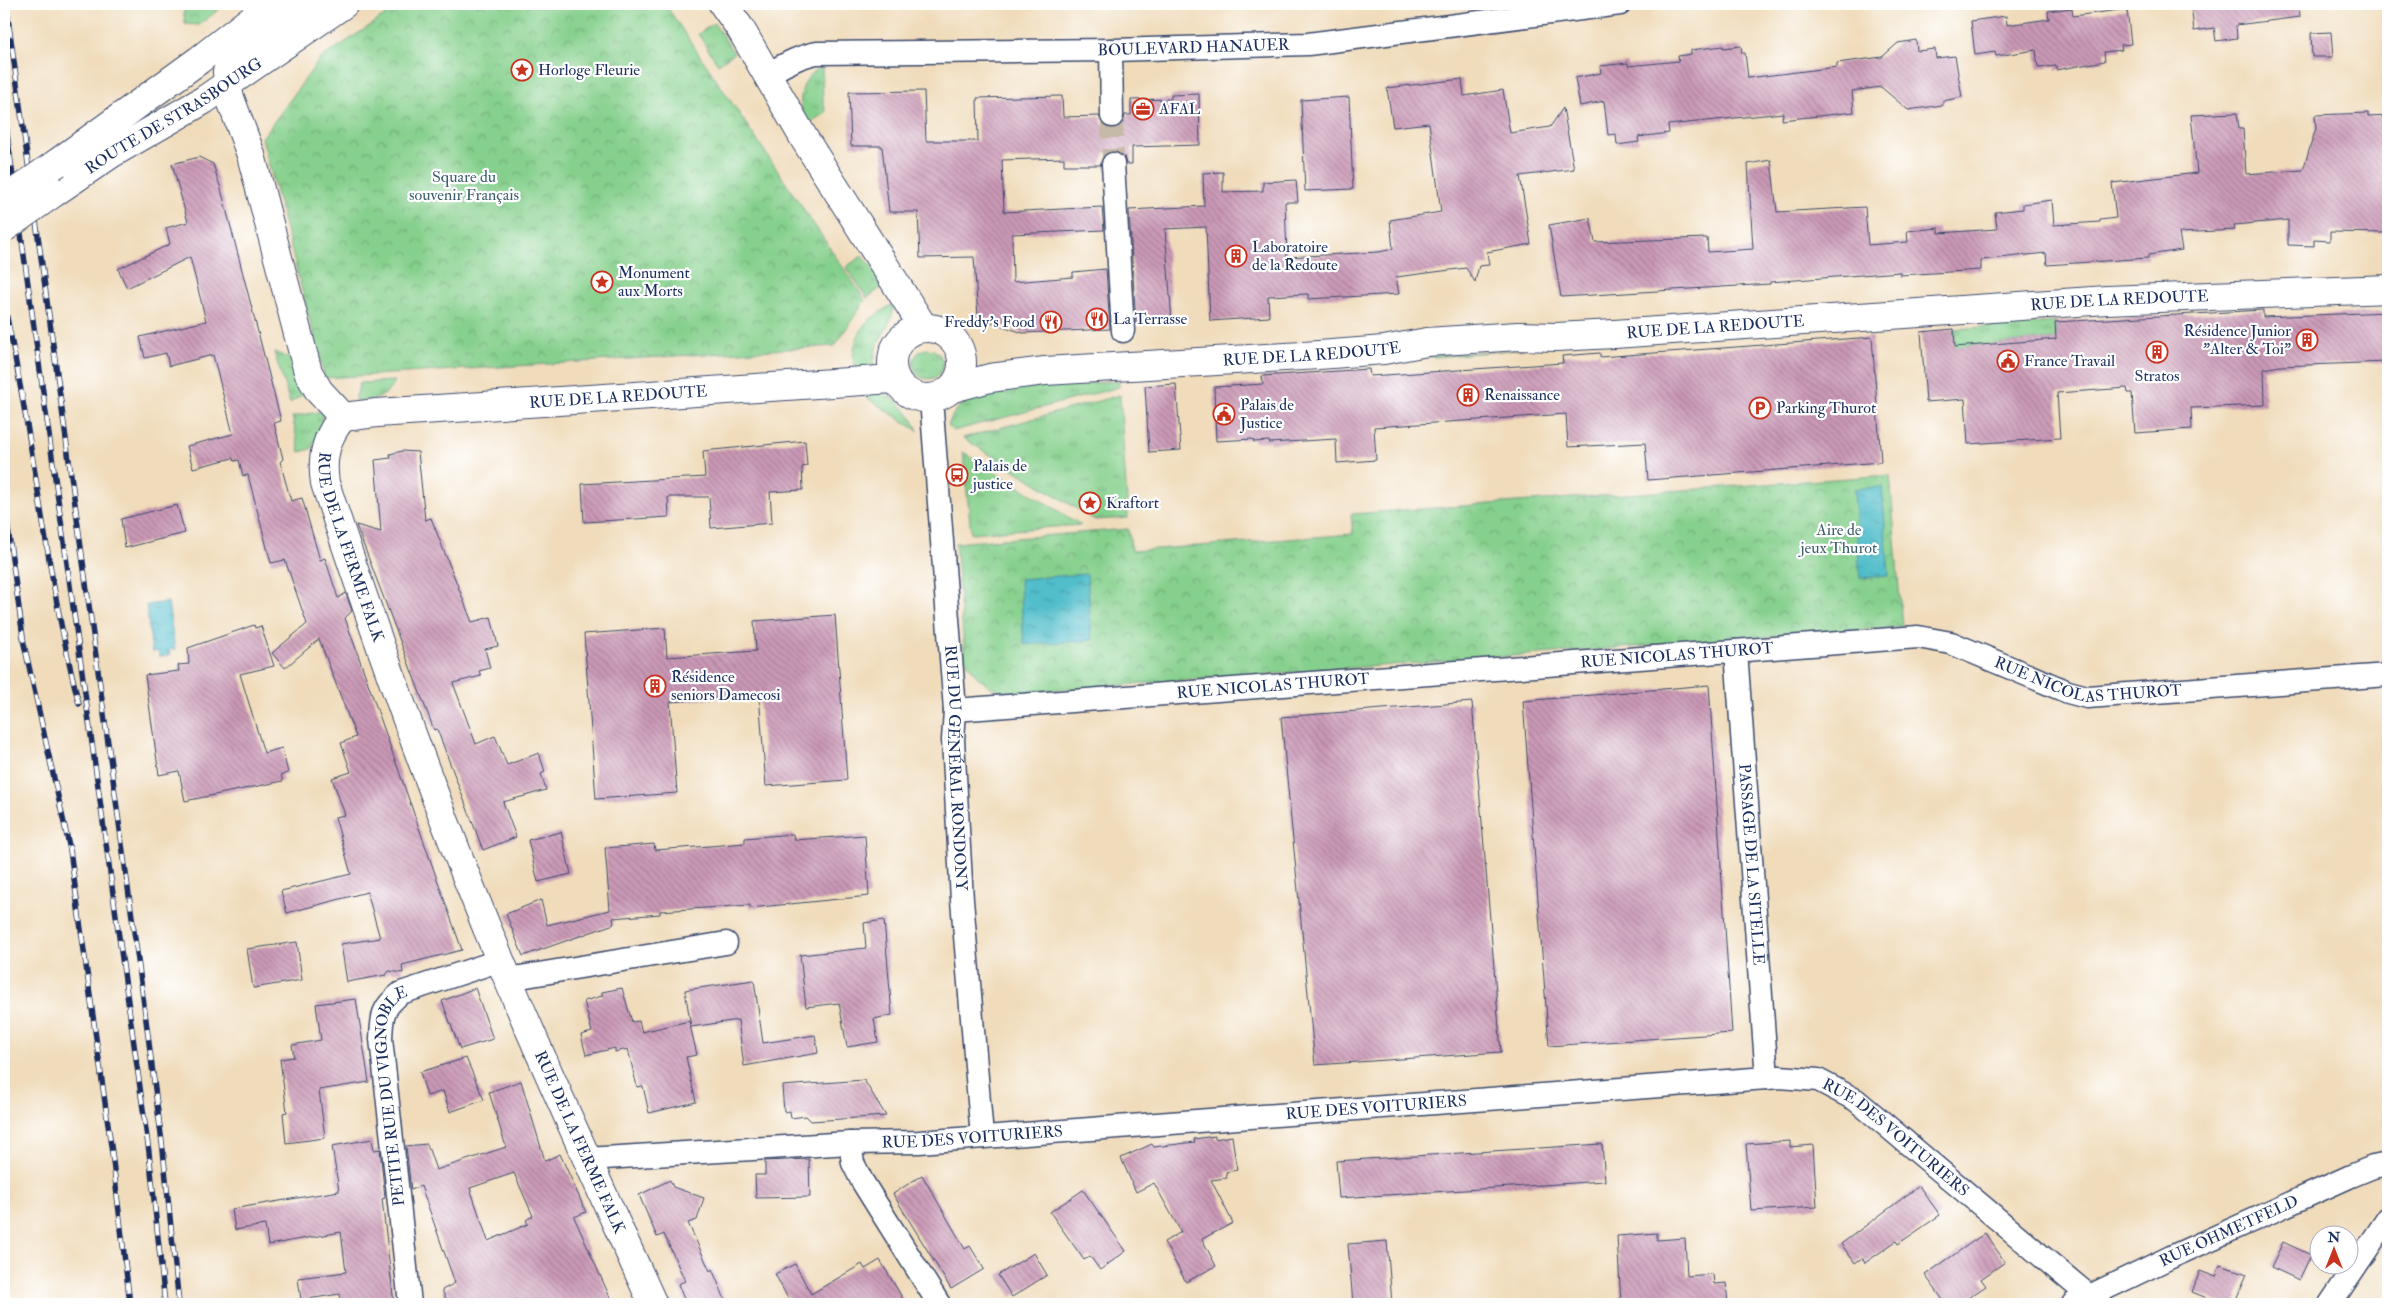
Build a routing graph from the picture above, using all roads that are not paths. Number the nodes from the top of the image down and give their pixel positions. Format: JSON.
{"nodes":[{"id":1,"x":271,"y":4,"type":"edge"},
{"id":2,"x":302,"y":4,"type":"edge"},
{"id":3,"x":344,"y":4,"type":"edge"},
{"id":4,"x":723,"y":4,"type":"edge"},
{"id":5,"x":1620,"y":4,"type":"edge"},
{"id":6,"x":1111,"y":50,"type":"junction"},
{"id":7,"x":768,"y":74,"type":"junction"},
{"id":8,"x":227,"y":84,"type":"junction"},
{"id":9,"x":1112,"y":116,"type":"tunnel mouth"},
{"id":10,"x":1113,"y":164,"type":"tunnel mouth"},
{"id":11,"x":4,"y":200,"type":"edge"},
{"id":12,"x":4,"y":228,"type":"edge"},
{"id":13,"x":2388,"y":289,"type":"edge"},
{"id":14,"x":924,"y":328,"type":"junction"},
{"id":15,"x":1123,"y":331,"type":"dead end"},
{"id":16,"x":959,"y":346,"type":"junction"},
{"id":17,"x":1045,"y":371,"type":"junction"},
{"id":18,"x":894,"y":379,"type":"junction"},
{"id":19,"x":942,"y":394,"type":"junction"},
{"id":20,"x":343,"y":417,"type":"junction"},
{"id":21,"x":1736,"y":651,"type":"junction"},
{"id":22,"x":2388,"y":675,"type":"edge"},
{"id":23,"x":955,"y":710,"type":"junction"},
{"id":24,"x":726,"y":943,"type":"dead end"},
{"id":25,"x":504,"y":969,"type":"junction"},
{"id":26,"x":1768,"y":1078,"type":"junction"},
{"id":27,"x":982,"y":1137,"type":"junction"},
{"id":28,"x":850,"y":1143,"type":"junction"},
{"id":29,"x":587,"y":1159,"type":"junction"},
{"id":30,"x":2388,"y":1164,"type":"edge"},
{"id":31,"x":2388,"y":1218,"type":"edge"},
{"id":32,"x":2088,"y":1302,"type":"edge"},
{"id":33,"x":410,"y":1304,"type":"edge"},
{"id":34,"x":653,"y":1304,"type":"edge"},
{"id":35,"x":939,"y":1304,"type":"edge"},
{"id":36,"x":2330,"y":1304,"type":"edge"}],
"edges":[{"from":1,"to":11,"type":"main road","name":"ROUTE DE STRASBOURG","bridge":true},
{"from":2,"to":8,"type":"main road"},
{"from":3,"to":8,"type":"main road","name":"ROUTE DE STRASBOURG"},
{"from":4,"to":7,"type":"main road"},
{"from":5,"to":6,"type":"street","name":"BOULEVARD HANAUER"},
{"from":6,"to":7,"type":"street","name":"BOULEVARD HANAUER"},
{"from":6,"to":9,"type":"street"},
{"from":7,"to":14,"type":"main road"},
{"from":8,"to":12,"type":"main road","name":"ROUTE DE STRASBOURG","bridge":true},
{"from":8,"to":20,"type":"main road"},
{"from":10,"to":15,"type":"street"},
{"from":13,"to":17,"type":"main road","name":"RUE DE LA REDOUTE"},
{"from":14,"to":16,"type":"main road"},
{"from":14,"to":18,"type":"main road"},
{"from":16,"to":17,"type":"main road","name":"RUE DE LA REDOUTE"},
{"from":16,"to":19,"type":"main road"},
{"from":17,"to":19,"type":"main road","name":"RUE DE LA REDOUTE"},
{"from":18,"to":19,"type":"main road"},
{"from":18,"to":20,"type":"main road","name":"RUE DE LA REDOUTE"},
{"from":19,"to":23,"type":"street","name":"RUE DU GÉNÉRAL RONDONY"},
{"from":20,"to":25,"type":"main road","name":"RUE DE LA FERME FALK"},
{"from":21,"to":22,"type":"street","name":"RUE NICOLAS THUROT"},
{"from":21,"to":23,"type":"street","name":"RUE NICOLAS THUROT"},
{"from":21,"to":26,"type":"street","name":"PASSAGE DE LA SITELLE"},
{"from":23,"to":27,"type":"street","name":"RUE DU GÉNÉRAL RONDONY"},
{"from":24,"to":25,"type":"street"},
{"from":25,"to":29,"type":"main road","name":"RUE DE LA FERME FALK"},
{"from":25,"to":33,"type":"street","name":"PETITE RUE DU VIGNOBLE"},
{"from":26,"to":27,"type":"street","name":"RUE DES VOITURIERS"},
{"from":26,"to":32,"type":"street","name":"RUE DES VOITURIERS"},
{"from":27,"to":28,"type":"street","name":"RUE DES VOITURIERS"},
{"from":28,"to":29,"type":"street","name":"RUE DES VOITURIERS"},
{"from":28,"to":35,"type":"street"},
{"from":29,"to":34,"type":"main road","name":"RUE DE LA FERME FALK"},
{"from":30,"to":32,"type":"street","name":"RUE OHMETFELD"},
{"from":31,"to":36,"type":"street"}]}
